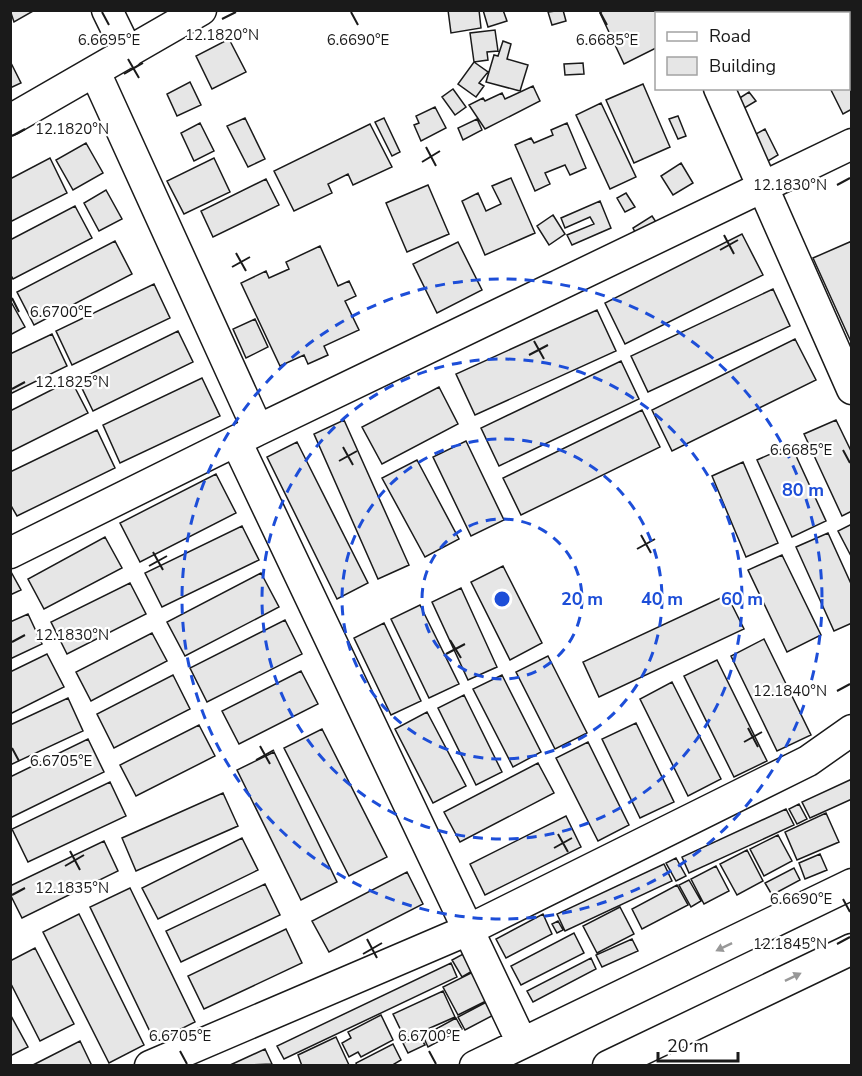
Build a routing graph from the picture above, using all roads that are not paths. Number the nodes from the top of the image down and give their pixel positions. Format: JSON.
{"nodes":[{"id":1,"x":107,"y":10,"type":"edge"},
{"id":2,"x":201,"y":10,"type":"edge"},
{"id":3,"x":128,"y":53,"type":"junction"},
{"id":4,"x":95,"y":72,"type":"junction"},
{"id":5,"x":720,"y":90,"type":"edge"},
{"id":6,"x":10,"y":120,"type":"edge"},
{"id":7,"x":852,"y":144,"type":"edge"},
{"id":8,"x":762,"y":186,"type":"junction"},
{"id":9,"x":852,"y":389,"type":"edge"},
{"id":10,"x":247,"y":435,"type":"junction"},
{"id":11,"x":10,"y":552,"type":"edge"},
{"id":12,"x":852,"y":730,"type":"edge"},
{"id":13,"x":852,"y":884,"type":"edge"},
{"id":14,"x":468,"y":930,"type":"junction"},
{"id":15,"x":852,"y":949,"type":"edge"},
{"id":16,"x":522,"y":1043,"type":"junction"},
{"id":17,"x":665,"y":1053,"type":"edge"},
{"id":18,"x":150,"y":1065,"type":"edge"},
{"id":19,"x":476,"y":1065,"type":"edge"},
{"id":20,"x":608,"y":1065,"type":"edge"}],
"edges":[{"from":1,"to":3,"type":"street"},
{"from":2,"to":3,"type":"street"},
{"from":3,"to":4,"type":"street"},
{"from":4,"to":6,"type":"street"},
{"from":4,"to":10,"type":"street"},
{"from":5,"to":8,"type":"street"},
{"from":7,"to":8,"type":"street"},
{"from":8,"to":9,"type":"street"},
{"from":8,"to":10,"type":"street"},
{"from":10,"to":11,"type":"street"},
{"from":10,"to":14,"type":"street"},
{"from":12,"to":14,"type":"street"},
{"from":13,"to":16,"type":"street","one_way":true},
{"from":14,"to":16,"type":"street"},
{"from":14,"to":18,"type":"street"},
{"from":17,"to":15,"type":"street","one_way":true},
{"from":16,"to":19,"type":"street"},
{"from":17,"to":20,"type":"street"}]}
